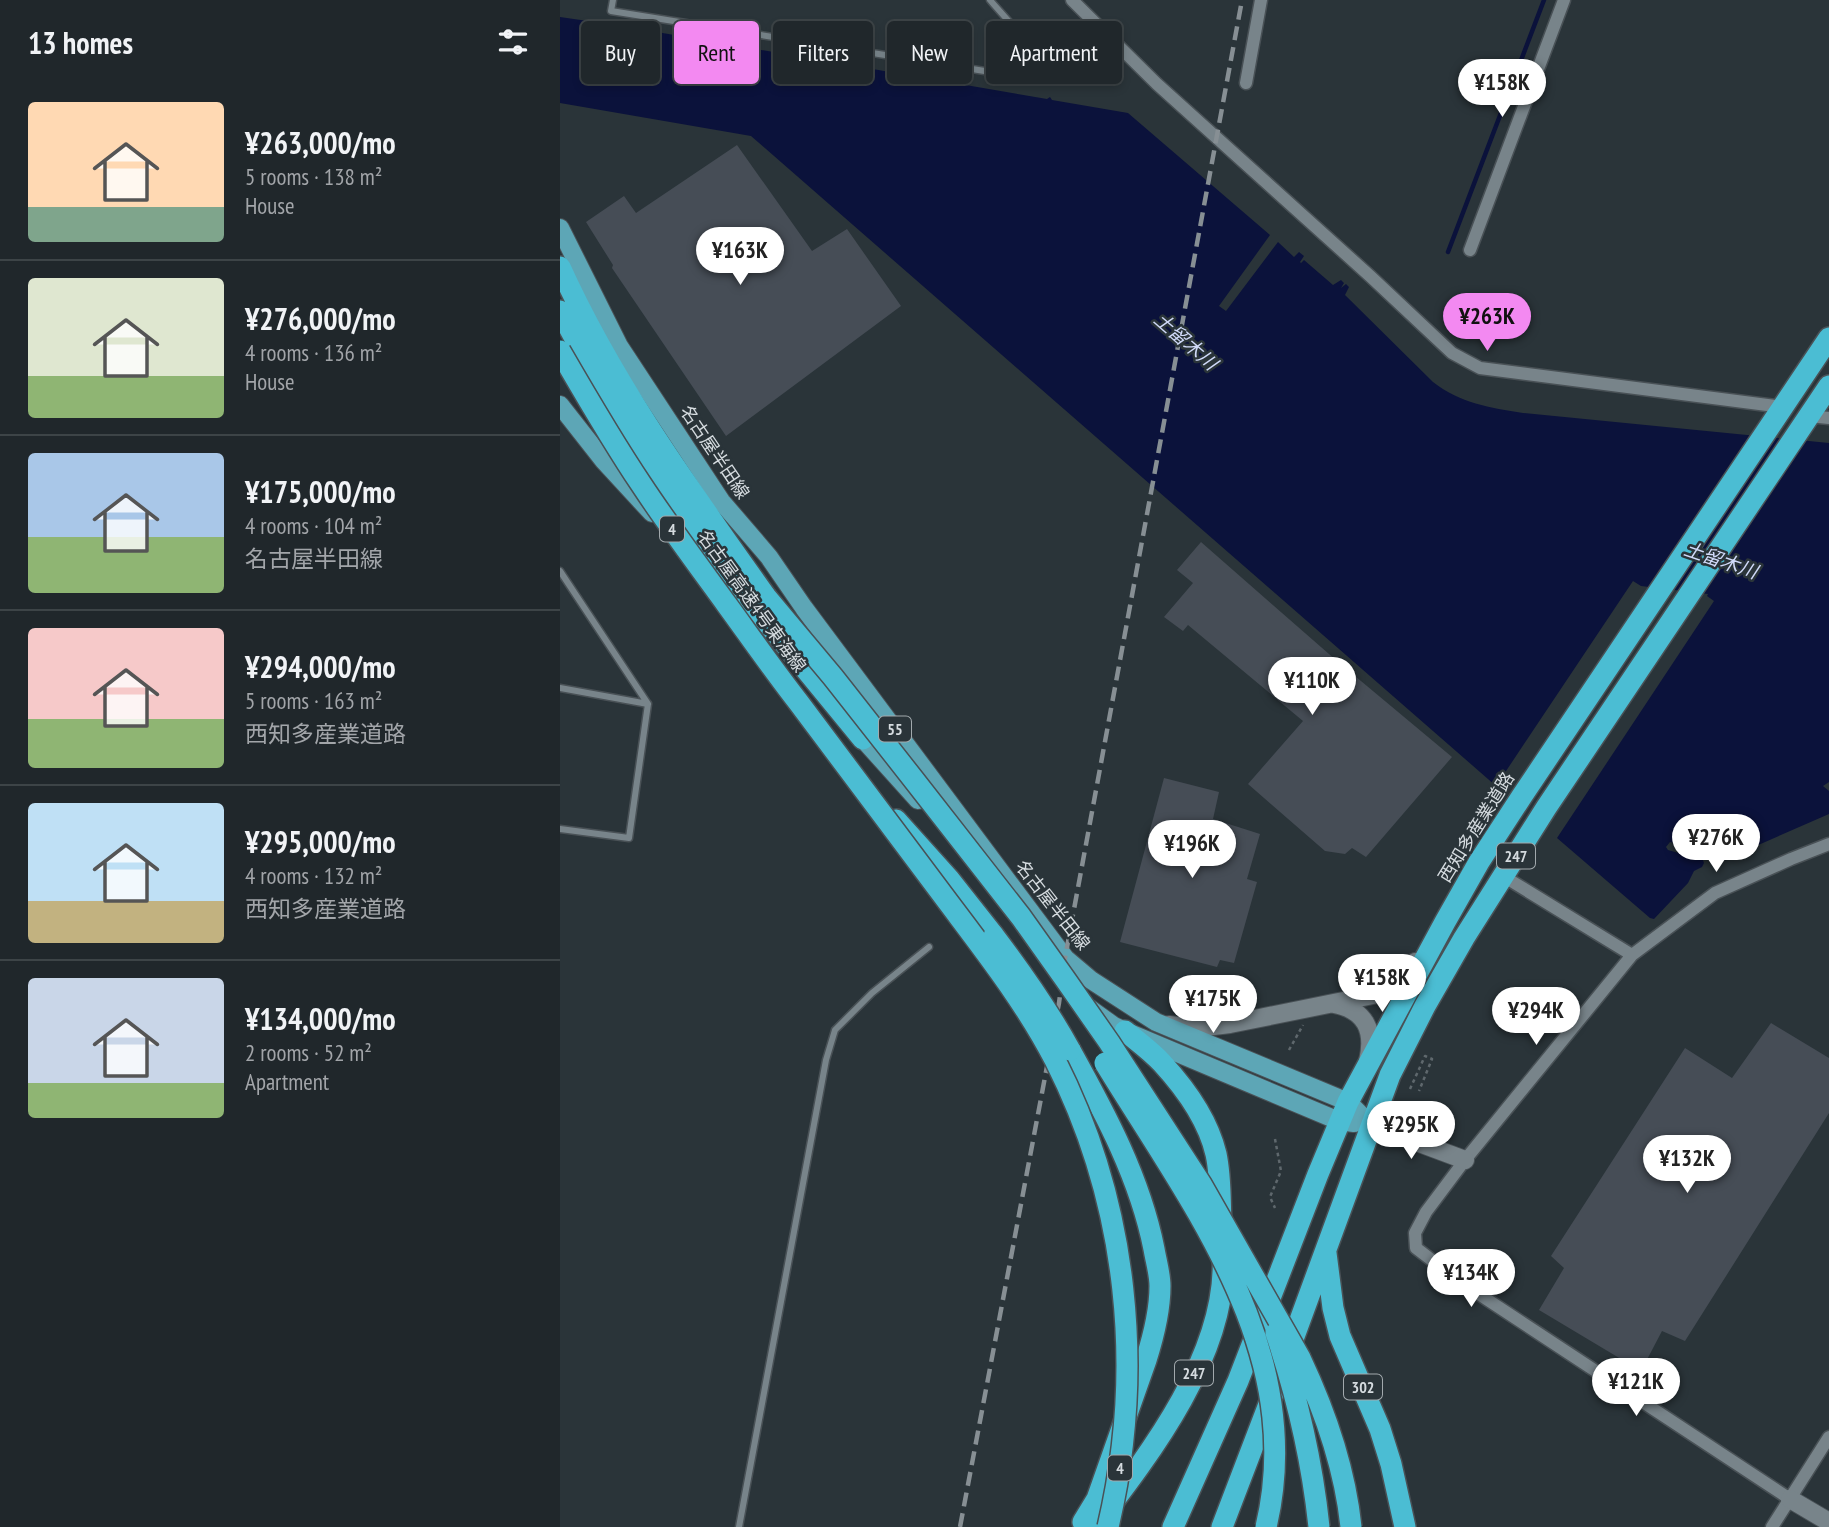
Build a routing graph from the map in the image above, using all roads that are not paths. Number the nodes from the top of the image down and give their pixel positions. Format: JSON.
{"nodes":[{"id":1,"x":613,"y":0,"type":"edge"},
{"id":2,"x":990,"y":0,"type":"edge"},
{"id":3,"x":1072,"y":0,"type":"edge"},
{"id":4,"x":1261,"y":0,"type":"edge"},
{"id":5,"x":1564,"y":0,"type":"edge"},
{"id":6,"x":1246,"y":83,"type":"dead end"},
{"id":7,"x":560,"y":228,"type":"edge"},
{"id":8,"x":1470,"y":250,"type":"dead end"},
{"id":9,"x":560,"y":267,"type":"edge"},
{"id":10,"x":560,"y":311,"type":"edge"},
{"id":11,"x":1829,"y":338,"type":"edge"},
{"id":12,"x":560,"y":351,"type":"edge"},
{"id":13,"x":1829,"y":386,"type":"edge"},
{"id":14,"x":560,"y":405,"type":"edge"},
{"id":15,"x":1778,"y":414,"type":"junction"},
{"id":16,"x":1813,"y":420,"type":"edge"},
{"id":17,"x":560,"y":571,"type":"edge"},
{"id":18,"x":766,"y":597,"type":"junction"},
{"id":19,"x":560,"y":688,"type":"edge"},
{"id":20,"x":648,"y":704,"type":"junction"},
{"id":21,"x":863,"y":739,"type":"junction"},
{"id":22,"x":841,"y":758,"type":"junction"},
{"id":23,"x":560,"y":829,"type":"edge"},
{"id":24,"x":1829,"y":844,"type":"edge"},
{"id":25,"x":1479,"y":862,"type":"junction"},
{"id":26,"x":1503,"y":876,"type":"junction"},
{"id":27,"x":929,"y":947,"type":"dead end"},
{"id":28,"x":1632,"y":955,"type":"junction"},
{"id":29,"x":1331,"y":1004,"type":"junction"},
{"id":30,"x":1156,"y":1022,"type":"junction"},
{"id":31,"x":1242,"y":1022,"type":"junction"},
{"id":32,"x":1125,"y":1031,"type":"junction"},
{"id":33,"x":1237,"y":1056,"type":"junction"},
{"id":34,"x":1367,"y":1066,"type":"junction"},
{"id":35,"x":1343,"y":1112,"type":"junction"},
{"id":36,"x":1371,"y":1125,"type":"junction"},
{"id":37,"x":1465,"y":1160,"type":"junction"},
{"id":38,"x":1325,"y":1247,"type":"junction"},
{"id":39,"x":1258,"y":1285,"type":"junction"},
{"id":40,"x":1238,"y":1381,"type":"junction"},
{"id":41,"x":1274,"y":1391,"type":"junction"},
{"id":42,"x":1125,"y":1408,"type":"junction"},
{"id":43,"x":1829,"y":1437,"type":"edge"},
{"id":44,"x":1790,"y":1499,"type":"junction"},
{"id":45,"x":1829,"y":1522,"type":"edge"},
{"id":46,"x":739,"y":1527,"type":"edge"},
{"id":47,"x":1080,"y":1527,"type":"edge"},
{"id":48,"x":1094,"y":1527,"type":"edge"},
{"id":49,"x":1100,"y":1527,"type":"edge"},
{"id":50,"x":1108,"y":1527,"type":"edge"},
{"id":51,"x":1173,"y":1527,"type":"edge"},
{"id":52,"x":1189,"y":1527,"type":"edge"},
{"id":53,"x":1222,"y":1527,"type":"edge"},
{"id":54,"x":1238,"y":1527,"type":"edge"},
{"id":55,"x":1266,"y":1527,"type":"edge"},
{"id":56,"x":1319,"y":1527,"type":"edge"},
{"id":57,"x":1351,"y":1527,"type":"edge"},
{"id":58,"x":1405,"y":1527,"type":"edge"},
{"id":59,"x":1772,"y":1527,"type":"edge"}],
"edges":[{"from":1,"to":2,"type":"lane"},
{"from":3,"to":15,"type":"street"},
{"from":4,"to":6,"type":"street"},
{"from":5,"to":8,"type":"street"},
{"from":7,"to":30,"type":"main road","name":"名古屋半田線","number":"55"},
{"from":9,"to":18,"type":"highway","name":"名古屋高速4号東海線","number":"4"},
{"from":10,"to":21,"type":"highway"},
{"from":11,"to":15,"type":"highway","name":"西知多産業道路","number":"247"},
{"from":12,"to":22,"type":"highway","name":"名古屋高速4号東海線","number":"4","bridge":true},
{"from":13,"to":16,"type":"highway","number":"247"},
{"from":14,"to":21,"type":"main road","name":"名古屋半田線","number":"55"},
{"from":15,"to":25,"type":"highway","name":"西知多産業道路","number":"247"},
{"from":16,"to":26,"type":"highway","number":"247"},
{"from":17,"to":20,"type":"lane"},
{"from":18,"to":39,"type":"highway","bridge":true},
{"from":18,"to":55,"type":"highway","bridge":true},
{"from":19,"to":20,"type":"lane"},
{"from":20,"to":23,"type":"lane"},
{"from":21,"to":32,"type":"main road","name":"名古屋半田線","number":"55"},
{"from":22,"to":42,"type":"highway","bridge":true},
{"from":22,"to":47,"type":"highway","bridge":true},
{"from":24,"to":28,"type":"street"},
{"from":25,"to":29,"type":"street"},
{"from":25,"to":34,"type":"highway","name":"西知多産業道路","number":"247"},
{"from":26,"to":28,"type":"street"},
{"from":26,"to":36,"type":"highway","number":"247"},
{"from":27,"to":46,"type":"lane"},
{"from":28,"to":37,"type":"street"},
{"from":29,"to":31,"type":"street"},
{"from":29,"to":34,"type":"street"},
{"from":30,"to":31,"type":"street"},
{"from":30,"to":33,"type":"main road","name":"名古屋半田線","number":"55"},
{"from":31,"to":33,"type":"street"},
{"from":32,"to":35,"type":"main road","name":"名古屋半田線","number":"55"},
{"from":32,"to":48,"type":"highway","number":"247"},
{"from":33,"to":35,"type":"main road","name":"名古屋半田線","number":"55"},
{"from":34,"to":35,"type":"highway","name":"西知多産業道路","number":"247"},
{"from":35,"to":36,"type":"main road","name":"名古屋半田線","number":"55"},
{"from":35,"to":40,"type":"highway","name":"西知多産業道路","number":"247"},
{"from":36,"to":37,"type":"street"},
{"from":36,"to":38,"type":"highway","number":"247"},
{"from":37,"to":44,"type":"street"},
{"from":38,"to":41,"type":"highway","number":"247"},
{"from":38,"to":58,"type":"highway","number":"302"},
{"from":39,"to":56,"type":"highway","bridge":true},
{"from":39,"to":57,"type":"highway","bridge":true},
{"from":40,"to":51,"type":"highway","name":"西知多産業道路","number":"247"},
{"from":40,"to":52,"type":"highway","name":"西知多産業道路","number":"247"},
{"from":41,"to":53,"type":"highway","number":"247"},
{"from":41,"to":54,"type":"highway","number":"247"},
{"from":42,"to":49,"type":"highway","bridge":true},
{"from":42,"to":50,"type":"highway","number":"4","bridge":true},
{"from":43,"to":44,"type":"street"},
{"from":44,"to":45,"type":"street"},
{"from":44,"to":59,"type":"street"}]}
